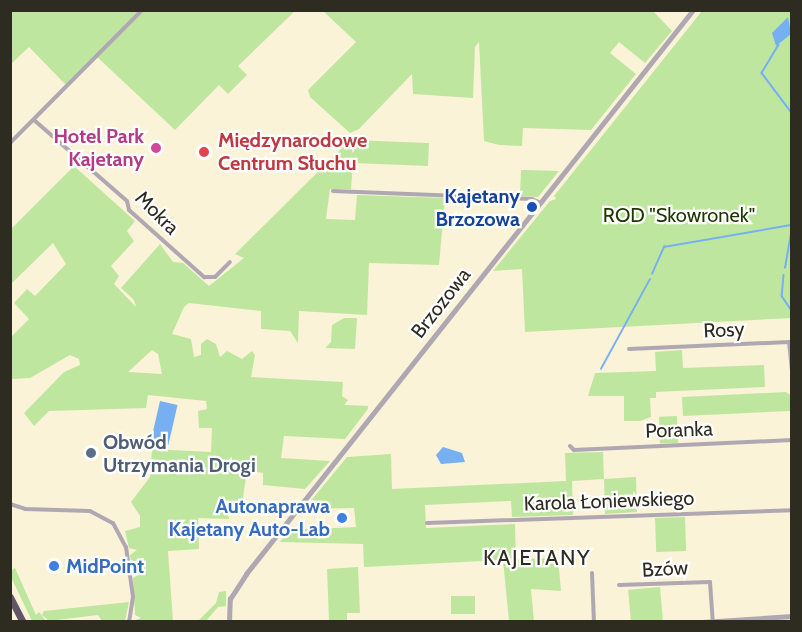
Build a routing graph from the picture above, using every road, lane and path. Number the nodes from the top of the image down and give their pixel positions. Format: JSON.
{"nodes":[{"id":1,"x":142,"y":10,"type":"edge"},
{"id":2,"x":693,"y":10,"type":"edge"},
{"id":3,"x":34,"y":120,"type":"junction"},
{"id":4,"x":10,"y":143,"type":"edge"},
{"id":5,"x":333,"y":190,"type":"dead end"},
{"id":6,"x":541,"y":203,"type":"junction"},
{"id":7,"x":230,"y":262,"type":"dead end"},
{"id":8,"x":629,"y":349,"type":"dead end"},
{"id":9,"x":792,"y":372,"type":"edge"},
{"id":10,"x":792,"y":440,"type":"edge"},
{"id":11,"x":570,"y":446,"type":"dead end"},
{"id":12,"x":10,"y":504,"type":"edge"},
{"id":13,"x":792,"y":510,"type":"edge"},
{"id":14,"x":427,"y":523,"type":"dead end"},
{"id":15,"x":592,"y":573,"type":"dead end"},
{"id":16,"x":619,"y":585,"type":"dead end"},
{"id":17,"x":10,"y":597,"type":"edge"},
{"id":18,"x":789,"y":618,"type":"edge"},
{"id":19,"x":23,"y":621,"type":"edge"},
{"id":20,"x":129,"y":621,"type":"edge"},
{"id":21,"x":229,"y":621,"type":"edge"},
{"id":22,"x":594,"y":621,"type":"edge"},
{"id":23,"x":702,"y":621,"type":"edge"},
{"id":24,"x":713,"y":621,"type":"edge"}],
"edges":[{"from":1,"to":3,"type":"street"},
{"from":2,"to":6,"type":"street","name":"Brzozowa"},
{"from":3,"to":4,"type":"street"},
{"from":3,"to":7,"type":"street","name":"Mokra"},
{"from":5,"to":6,"type":"street"},
{"from":6,"to":21,"type":"street","name":"Brzozowa"},
{"from":8,"to":9,"type":"street","name":"Rosy"},
{"from":10,"to":11,"type":"street","name":"Poranka"},
{"from":12,"to":20,"type":"street"},
{"from":13,"to":14,"type":"street","name":"Karola Łoniewskiego"},
{"from":15,"to":22,"type":"street"},
{"from":16,"to":24,"type":"street","name":"Bzów"},
{"from":17,"to":19,"type":"highway"},
{"from":18,"to":24,"type":"street"},
{"from":23,"to":24,"type":"street"}]}
